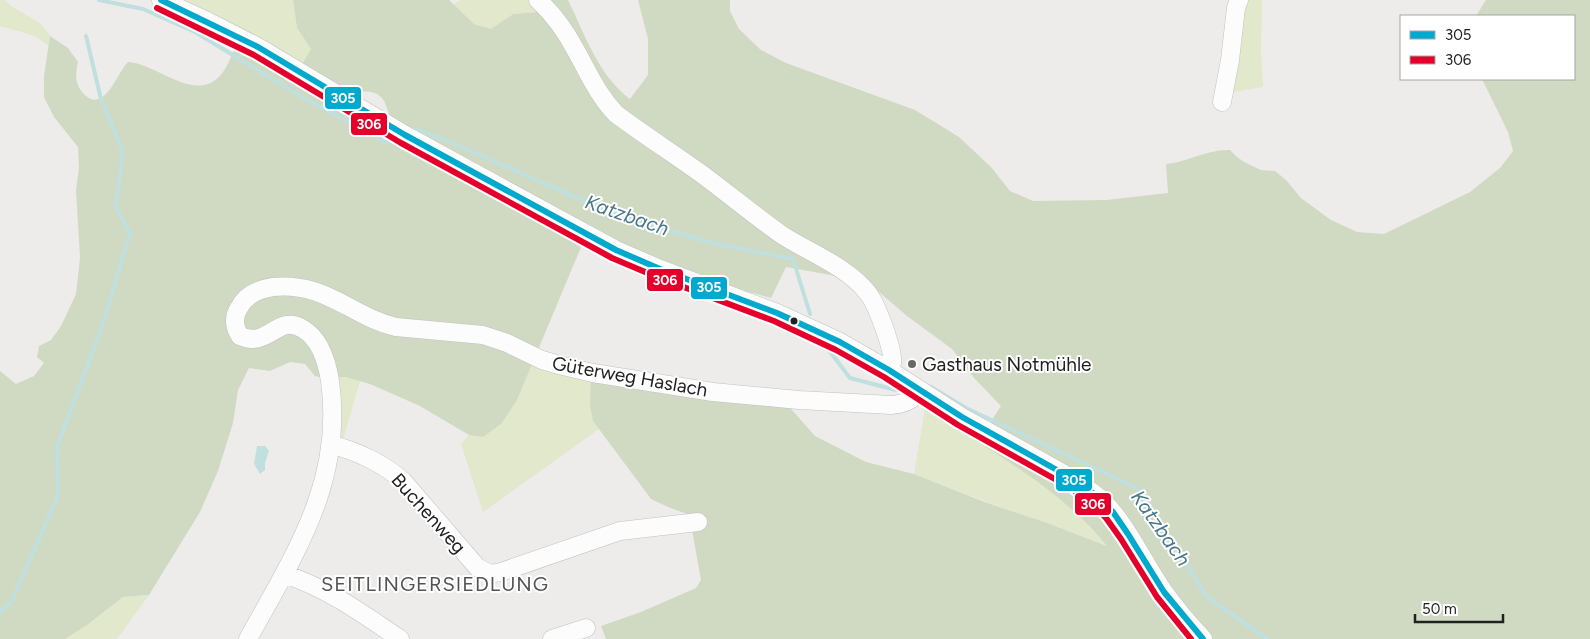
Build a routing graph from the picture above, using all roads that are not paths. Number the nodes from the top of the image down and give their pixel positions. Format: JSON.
{"nodes":[{"id":1,"x":161,"y":0,"type":"edge"},
{"id":2,"x":538,"y":0,"type":"edge"},
{"id":3,"x":1240,"y":0,"type":"edge"},
{"id":4,"x":1222,"y":102,"type":"dead end"},
{"id":5,"x":889,"y":370,"type":"junction"},
{"id":6,"x":920,"y":390,"type":"junction"},
{"id":7,"x":332,"y":445,"type":"junction"},
{"id":8,"x":698,"y":522,"type":"dead end"},
{"id":9,"x":284,"y":574,"type":"junction"},
{"id":10,"x":586,"y":628,"type":"dead end"},
{"id":11,"x":248,"y":639,"type":"edge"},
{"id":12,"x":400,"y":639,"type":"edge"},
{"id":13,"x":552,"y":639,"type":"edge"},
{"id":14,"x":1203,"y":639,"type":"edge"}],
"edges":[{"from":1,"to":5,"type":"street"},
{"from":2,"to":5,"type":"street"},
{"from":3,"to":4,"type":"street"},
{"from":5,"to":6,"type":"street"},
{"from":6,"to":7,"type":"street","name":"Güterweg Haslach"},
{"from":6,"to":14,"type":"street"},
{"from":7,"to":8,"type":"street","name":"Buchenweg"},
{"from":7,"to":9,"type":"street","name":"Güterweg Haslach"},
{"from":9,"to":11,"type":"street","name":"Güterweg Haslach"},
{"from":9,"to":12,"type":"street"},
{"from":10,"to":13,"type":"street"}]}
